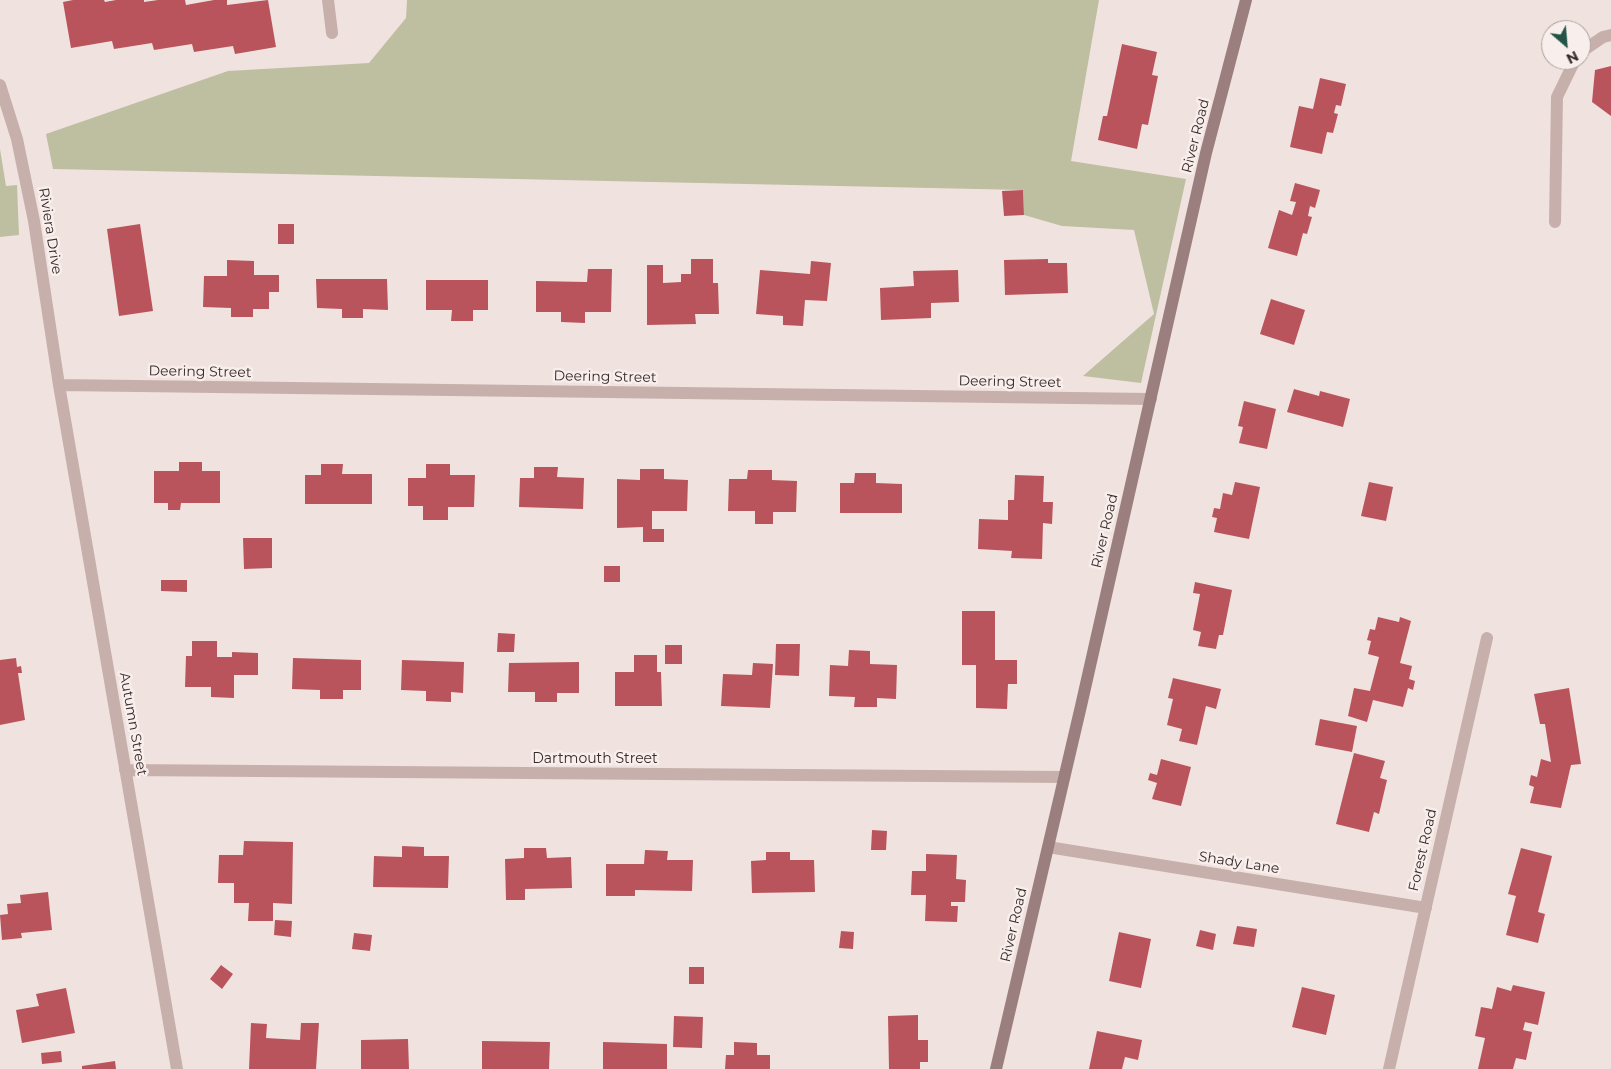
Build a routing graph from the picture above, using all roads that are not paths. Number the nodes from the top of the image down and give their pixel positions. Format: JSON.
{"nodes":[{"id":1,"x":328,"y":0,"type":"edge"},
{"id":2,"x":1246,"y":0,"type":"edge"},
{"id":3,"x":332,"y":33,"type":"dead end"},
{"id":4,"x":1611,"y":34,"type":"edge"},
{"id":5,"x":1591,"y":45,"type":"edge"},
{"id":6,"x":1570,"y":70,"type":"edge"},
{"id":7,"x":0,"y":85,"type":"edge"},
{"id":8,"x":1555,"y":222,"type":"dead end"},
{"id":9,"x":59,"y":385,"type":"junction"},
{"id":10,"x":1150,"y":399,"type":"junction"},
{"id":11,"x":1487,"y":638,"type":"dead end"},
{"id":12,"x":125,"y":770,"type":"junction"},
{"id":13,"x":1064,"y":777,"type":"junction"},
{"id":14,"x":1048,"y":847,"type":"junction"},
{"id":15,"x":1426,"y":908,"type":"junction"},
{"id":16,"x":177,"y":1069,"type":"edge"},
{"id":17,"x":996,"y":1069,"type":"edge"},
{"id":18,"x":1389,"y":1069,"type":"edge"}],
"edges":[{"from":1,"to":3,"type":"street"},
{"from":2,"to":10,"type":"street","name":"River Road"},
{"from":4,"to":5,"type":"street"},
{"from":6,"to":8,"type":"street"},
{"from":7,"to":9,"type":"street","name":"Riviera Drive"},
{"from":9,"to":10,"type":"street","name":"Deering Street"},
{"from":9,"to":12,"type":"street","name":"Autumn Street"},
{"from":10,"to":13,"type":"street","name":"River Road"},
{"from":11,"to":15,"type":"street","name":"Forest Road"},
{"from":12,"to":13,"type":"street","name":"Dartmouth Street"},
{"from":12,"to":16,"type":"street","name":"Autumn Street"},
{"from":13,"to":14,"type":"street","name":"River Road"},
{"from":14,"to":15,"type":"street","name":"Shady Lane"},
{"from":14,"to":17,"type":"street","name":"River Road"},
{"from":15,"to":18,"type":"street","name":"Forest Road"}]}
